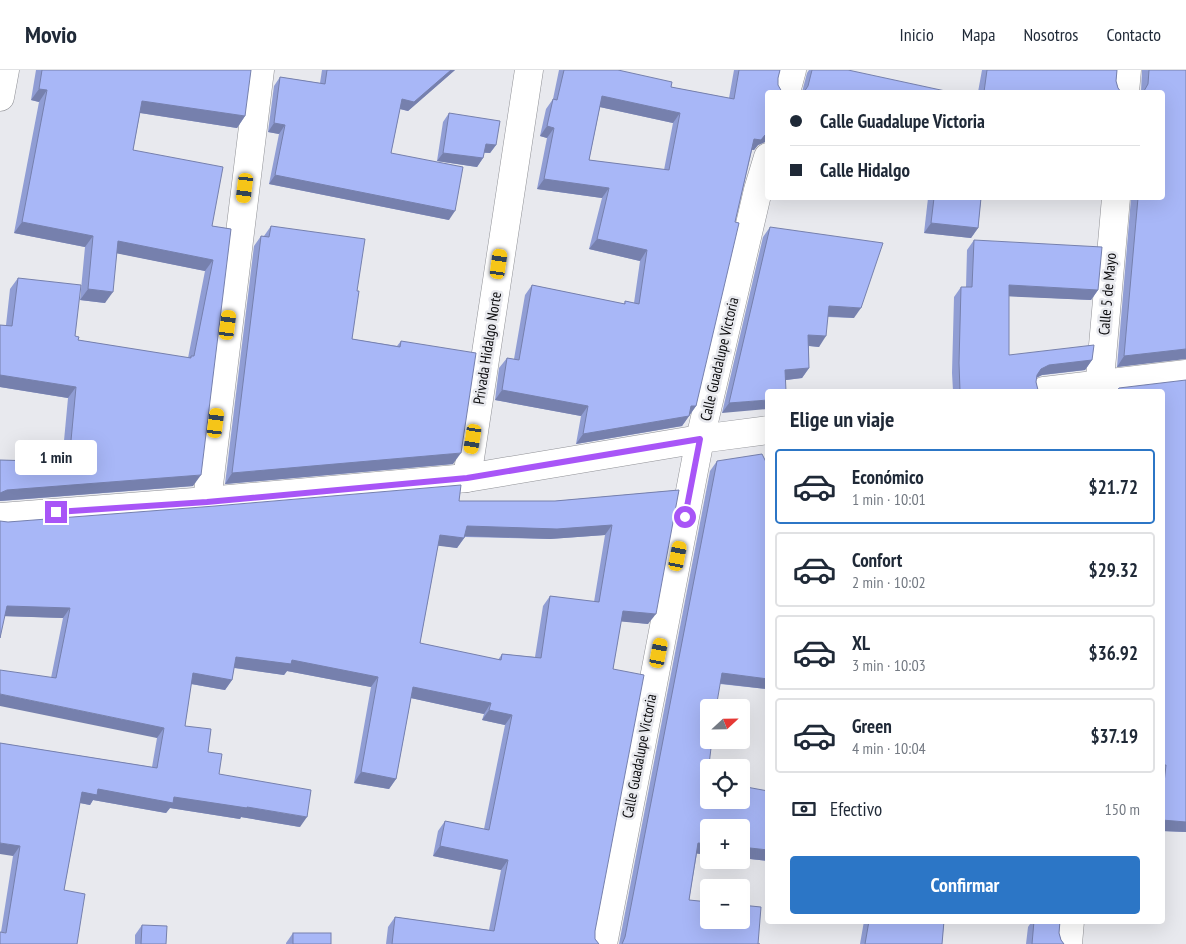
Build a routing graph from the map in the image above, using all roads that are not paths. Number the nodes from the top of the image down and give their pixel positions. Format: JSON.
{"nodes":[{"id":1,"x":4,"y":70,"type":"edge"},
{"id":2,"x":260,"y":70,"type":"edge"},
{"id":3,"x":529,"y":70,"type":"edge"},
{"id":4,"x":792,"y":70,"type":"edge"},
{"id":5,"x":1127,"y":70,"type":"edge"},
{"id":6,"x":787,"y":90,"type":"edge"},
{"id":7,"x":1125,"y":90,"type":"edge"},
{"id":8,"x":0,"y":97,"type":"edge"},
{"id":9,"x":765,"y":168,"type":"edge"},
{"id":10,"x":1116,"y":200,"type":"edge"},
{"id":11,"x":1186,"y":374,"type":"edge"},
{"id":12,"x":1100,"y":387,"type":"edge"},
{"id":13,"x":1072,"y":389,"type":"edge"},
{"id":14,"x":765,"y":430,"type":"edge"},
{"id":15,"x":700,"y":439,"type":"junction"},
{"id":16,"x":467,"y":478,"type":"junction"},
{"id":17,"x":207,"y":502,"type":"junction"},
{"id":18,"x":0,"y":517,"type":"edge"},
{"id":19,"x":1070,"y":924,"type":"edge"},
{"id":20,"x":603,"y":944,"type":"edge"},
{"id":21,"x":1068,"y":944,"type":"edge"}],
"edges":[{"from":1,"to":8,"type":"street"},
{"from":2,"to":17,"type":"street"},
{"from":3,"to":16,"type":"street","name":"Privada Hidalgo Norte"},
{"from":4,"to":6,"type":"street"},
{"from":5,"to":7,"type":"street"},
{"from":9,"to":15,"type":"street","name":"Calle Guadalupe Victoria"},
{"from":10,"to":12,"type":"street","name":"Calle 5 de Mayo"},
{"from":11,"to":12,"type":"street"},
{"from":12,"to":13,"type":"street"},
{"from":14,"to":15,"type":"street"},
{"from":15,"to":16,"type":"street"},
{"from":15,"to":20,"type":"street","name":"Calle Guadalupe Victoria"},
{"from":16,"to":17,"type":"street"},
{"from":17,"to":18,"type":"street"},
{"from":19,"to":21,"type":"street"}]}
